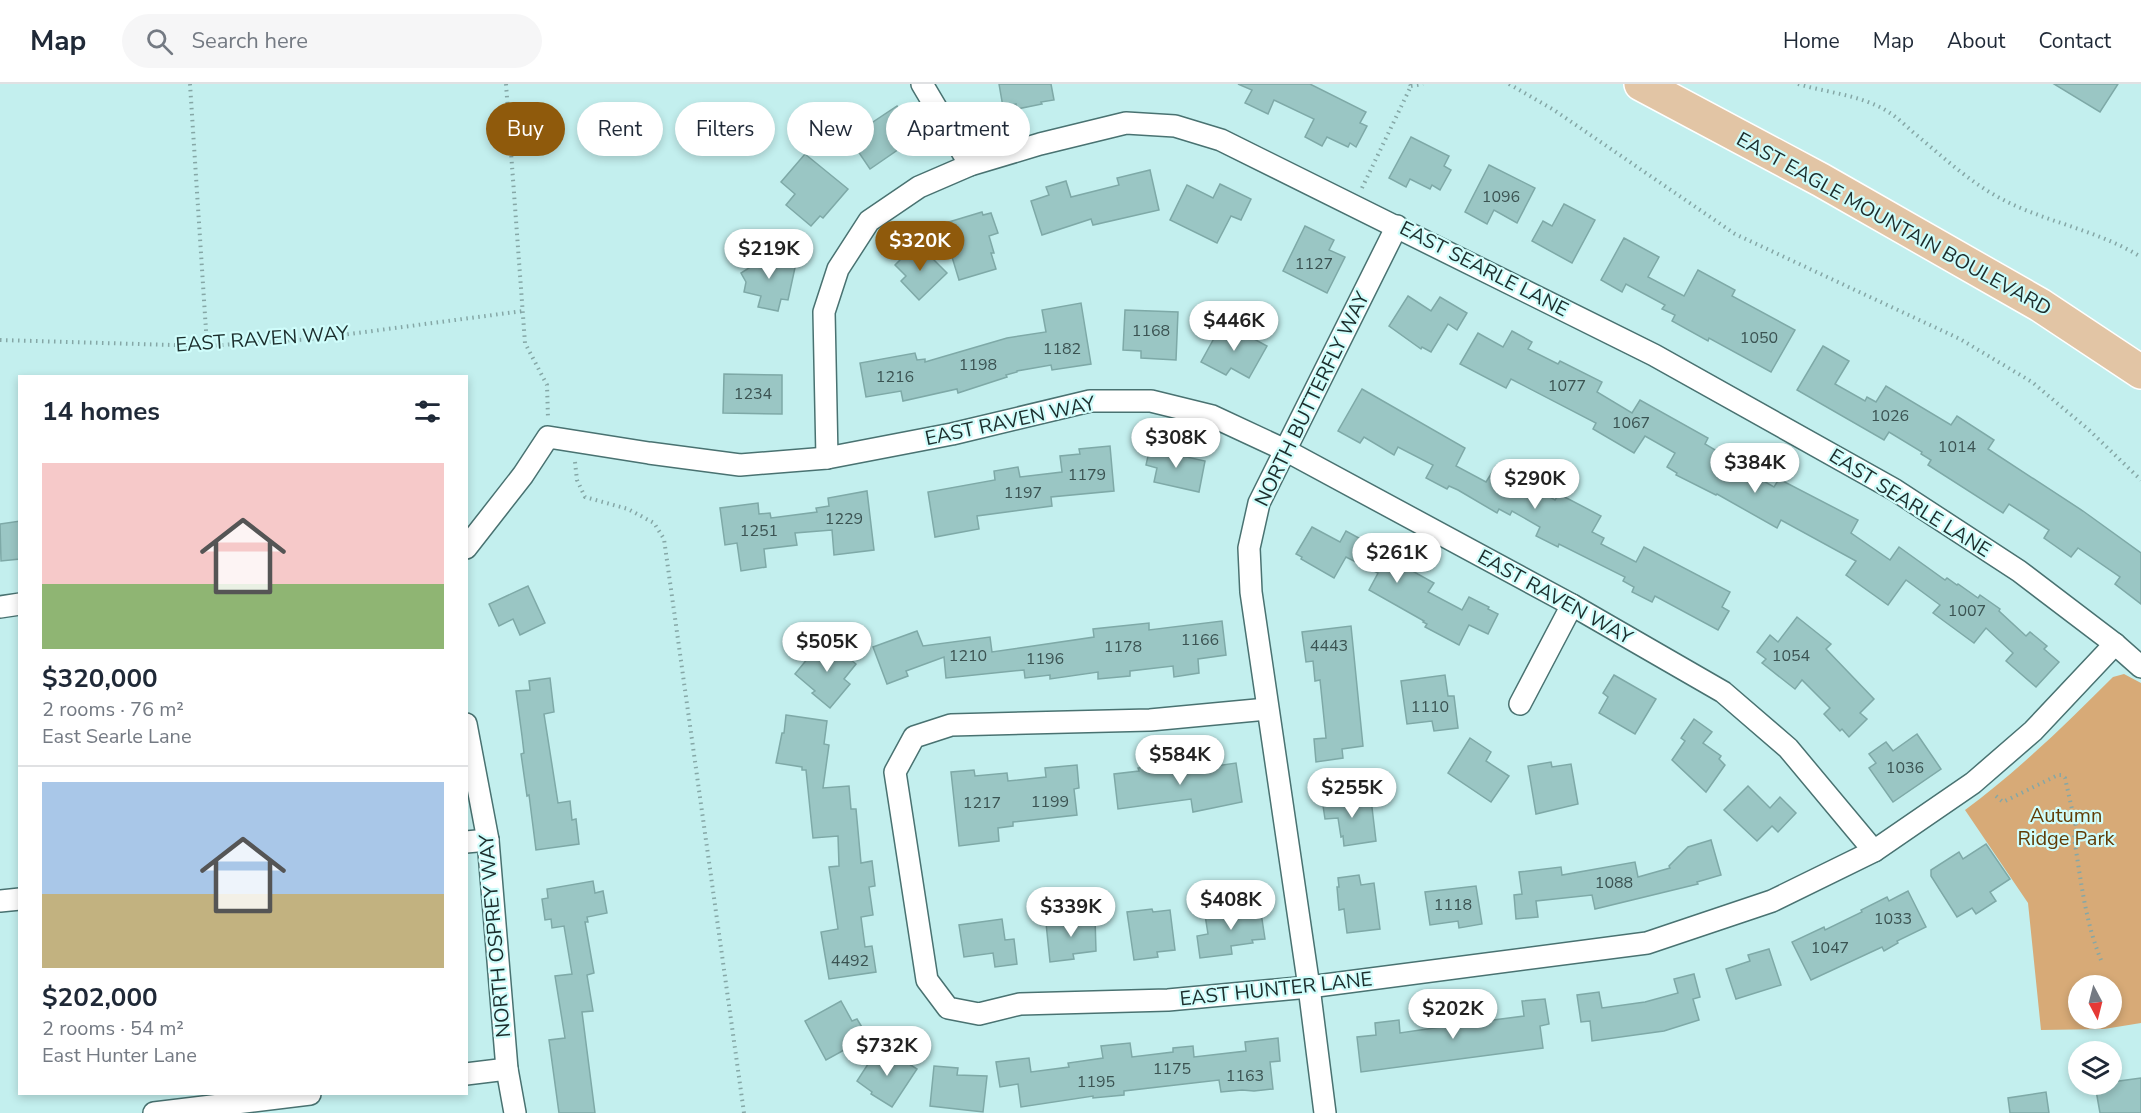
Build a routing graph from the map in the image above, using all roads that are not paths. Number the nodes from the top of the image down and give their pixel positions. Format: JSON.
{"nodes":[{"id":1,"x":922,"y":84,"type":"edge"},
{"id":2,"x":1641,"y":84,"type":"edge"},
{"id":3,"x":970,"y":165,"type":"junction"},
{"id":4,"x":1397,"y":226,"type":"junction"},
{"id":5,"x":2141,"y":372,"type":"edge"},
{"id":6,"x":1285,"y":450,"type":"junction"},
{"id":7,"x":827,"y":458,"type":"junction"},
{"id":8,"x":468,"y":545,"type":"edge"},
{"id":9,"x":18,"y":604,"type":"edge"},
{"id":10,"x":1572,"y":605,"type":"junction"},
{"id":11,"x":0,"y":607,"type":"edge"},
{"id":12,"x":2115,"y":644,"type":"junction"},
{"id":13,"x":2141,"y":667,"type":"edge"},
{"id":14,"x":1520,"y":704,"type":"dead end"},
{"id":15,"x":1267,"y":709,"type":"junction"},
{"id":16,"x":468,"y":735,"type":"edge"},
{"id":17,"x":488,"y":840,"type":"junction"},
{"id":18,"x":468,"y":842,"type":"edge"},
{"id":19,"x":1874,"y":851,"type":"junction"},
{"id":20,"x":18,"y":899,"type":"edge"},
{"id":21,"x":0,"y":901,"type":"edge"},
{"id":22,"x":1309,"y":987,"type":"junction"},
{"id":23,"x":507,"y":1069,"type":"junction"},
{"id":24,"x":468,"y":1074,"type":"edge"},
{"id":25,"x":302,"y":1095,"type":"edge"},
{"id":26,"x":154,"y":1113,"type":"edge"},
{"id":27,"x":515,"y":1113,"type":"edge"},
{"id":28,"x":1325,"y":1113,"type":"edge"}],
"edges":[{"from":1,"to":3,"type":"street"},
{"from":2,"to":5,"type":"main road","name":"EAST EAGLE MOUNTAIN BOULEVARD"},
{"from":3,"to":4,"type":"street","name":"EAST SEARLE LANE"},
{"from":3,"to":7,"type":"street","name":"EAST SEARLE LANE"},
{"from":4,"to":6,"type":"street","name":"NORTH BUTTERFLY WAY"},
{"from":4,"to":12,"type":"street","name":"EAST SEARLE LANE"},
{"from":6,"to":7,"type":"street","name":"EAST RAVEN WAY"},
{"from":6,"to":10,"type":"street","name":"EAST RAVEN WAY"},
{"from":6,"to":15,"type":"street","name":"NORTH BUTTERFLY WAY"},
{"from":7,"to":8,"type":"street","name":"EAST RAVEN WAY"},
{"from":9,"to":11,"type":"street"},
{"from":10,"to":14,"type":"street"},
{"from":10,"to":19,"type":"street","name":"EAST RAVEN WAY"},
{"from":12,"to":13,"type":"street","name":"EAST SEARLE LANE"},
{"from":12,"to":19,"type":"street","name":"EAST HUNTER LANE"},
{"from":15,"to":22,"type":"street","name":"NORTH BUTTERFLY WAY"},
{"from":15,"to":22,"type":"street","name":"EAST HUNTER LANE"},
{"from":16,"to":17,"type":"street","name":"NORTH OSPREY WAY"},
{"from":17,"to":18,"type":"street"},
{"from":17,"to":23,"type":"street","name":"NORTH OSPREY WAY"},
{"from":19,"to":22,"type":"street","name":"EAST HUNTER LANE"},
{"from":20,"to":21,"type":"street"},
{"from":22,"to":28,"type":"street","name":"NORTH BUTTERFLY WAY"},
{"from":23,"to":24,"type":"street"},
{"from":23,"to":27,"type":"street","name":"NORTH OSPREY WAY"},
{"from":25,"to":26,"type":"street"}]}
